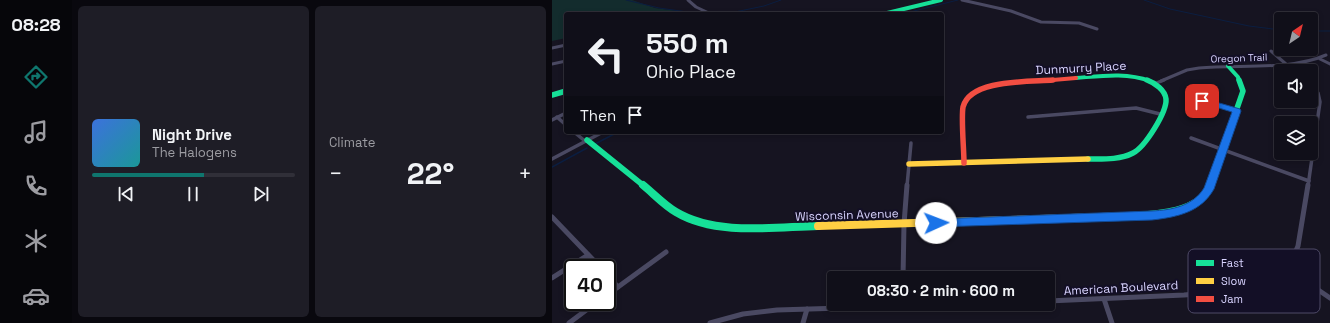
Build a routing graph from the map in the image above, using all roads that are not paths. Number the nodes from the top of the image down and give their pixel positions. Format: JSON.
{"nodes":[{"id":1,"x":688,"y":0,"type":"edge"},
{"id":2,"x":941,"y":0,"type":"edge"},
{"id":3,"x":962,"y":0,"type":"edge"},
{"id":4,"x":967,"y":0,"type":"edge"},
{"id":5,"x":971,"y":3,"type":"junction"},
{"id":6,"x":707,"y":12,"type":"edge"},
{"id":7,"x":891,"y":12,"type":"edge"},
{"id":8,"x":1097,"y":29,"type":"dead end"},
{"id":9,"x":564,"y":45,"type":"edge"},
{"id":10,"x":552,"y":48,"type":"edge"},
{"id":11,"x":1271,"y":51,"type":"dead end"},
{"id":12,"x":1326,"y":55,"type":"dead end"},
{"id":13,"x":1320,"y":60,"type":"junction"},
{"id":14,"x":564,"y":61,"type":"edge"},
{"id":15,"x":552,"y":64,"type":"edge"},
{"id":16,"x":1274,"y":64,"type":"edge"},
{"id":17,"x":1285,"y":64,"type":"joint"},
{"id":18,"x":1330,"y":64,"type":"edge"},
{"id":19,"x":1228,"y":66,"type":"junction"},
{"id":20,"x":1154,"y":84,"type":"junction"},
{"id":21,"x":564,"y":92,"type":"edge"},
{"id":22,"x":1318,"y":93,"type":"edge"},
{"id":23,"x":552,"y":95,"type":"edge"},
{"id":24,"x":1202,"y":101,"type":"dead end"},
{"id":25,"x":1237,"y":111,"type":"junction"},
{"id":26,"x":564,"y":114,"type":"edge"},
{"id":27,"x":1160,"y":114,"type":"junction"},
{"id":28,"x":1028,"y":117,"type":"dead end"},
{"id":29,"x":557,"y":118,"type":"junction"},
{"id":30,"x":552,"y":120,"type":"edge"},
{"id":31,"x":564,"y":123,"type":"edge"},
{"id":32,"x":577,"y":134,"type":"edge"},
{"id":33,"x":599,"y":134,"type":"edge"},
{"id":34,"x":1191,"y":138,"type":"dead end"},
{"id":35,"x":586,"y":141,"type":"junction"},
{"id":36,"x":911,"y":143,"type":"dead end"},
{"id":37,"x":1224,"y":150,"type":"junction"},
{"id":38,"x":552,"y":158,"type":"edge"},
{"id":39,"x":964,"y":163,"type":"junction"},
{"id":40,"x":909,"y":164,"type":"junction"},
{"id":41,"x":1309,"y":181,"type":"junction"},
{"id":42,"x":552,"y":217,"type":"edge"},
{"id":43,"x":904,"y":224,"type":"junction"},
{"id":44,"x":1297,"y":249,"type":"edge"},
{"id":45,"x":666,"y":252,"type":"dead end"},
{"id":46,"x":588,"y":255,"type":"junction"},
{"id":47,"x":592,"y":259,"type":"edge"},
{"id":48,"x":903,"y":271,"type":"edge"},
{"id":49,"x":552,"y":278,"type":"edge"},
{"id":50,"x":618,"y":287,"type":"edge"},
{"id":51,"x":1320,"y":291,"type":"edge"},
{"id":52,"x":1188,"y":294,"type":"edge"},
{"id":53,"x":1330,"y":298,"type":"edge"},
{"id":54,"x":1104,"y":299,"type":"junction"},
{"id":55,"x":1055,"y":301,"type":"edge"},
{"id":56,"x":827,"y":308,"type":"edge"},
{"id":57,"x":806,"y":309,"type":"junction"},
{"id":58,"x":585,"y":311,"type":"edge"},
{"id":59,"x":568,"y":323,"type":"edge"},
{"id":60,"x":710,"y":323,"type":"edge"},
{"id":61,"x":803,"y":323,"type":"edge"},
{"id":62,"x":1112,"y":323,"type":"edge"}],
"edges":[{"from":1,"to":6,"type":"street"},
{"from":2,"to":7,"type":"street"},
{"from":3,"to":5,"type":"street"},
{"from":4,"to":5,"type":"street"},
{"from":5,"to":8,"type":"street"},
{"from":9,"to":10,"type":"street"},
{"from":11,"to":17,"type":"street"},
{"from":12,"to":13,"type":"street"},
{"from":13,"to":17,"type":"street","name":"Oregon Trail"},
{"from":13,"to":18,"type":"street"},
{"from":14,"to":15,"type":"street"},
{"from":16,"to":19,"type":"street","name":"Oregon Trail"},
{"from":19,"to":20,"type":"street","name":"Oregon Trail"},
{"from":19,"to":25,"type":"street","name":"Wisconsin Avenue"},
{"from":20,"to":27,"type":"street","name":"Dunmurry Place"},
{"from":20,"to":39,"type":"street","name":"Dunmurry Place"},
{"from":21,"to":23,"type":"street"},
{"from":22,"to":41,"type":"street"},
{"from":24,"to":25,"type":"street"},
{"from":25,"to":37,"type":"street","name":"Wisconsin Avenue"},
{"from":26,"to":29,"type":"street"},
{"from":27,"to":28,"type":"street"},
{"from":27,"to":39,"type":"street","name":"Dunmurry Place"},
{"from":29,"to":30,"type":"street"},
{"from":29,"to":31,"type":"street"},
{"from":32,"to":35,"type":"street","name":"Wisconsin Avenue"},
{"from":33,"to":35,"type":"street"},
{"from":34,"to":37,"type":"street"},
{"from":35,"to":38,"type":"street"},
{"from":35,"to":43,"type":"street","name":"Wisconsin Avenue"},
{"from":36,"to":40,"type":"street"},
{"from":37,"to":41,"type":"street"},
{"from":37,"to":43,"type":"street","name":"Wisconsin Avenue"},
{"from":39,"to":40,"type":"street","name":"Dunmurry Place"},
{"from":40,"to":43,"type":"street"},
{"from":41,"to":44,"type":"street"},
{"from":42,"to":46,"type":"street"},
{"from":43,"to":48,"type":"street"},
{"from":45,"to":50,"type":"street"},
{"from":46,"to":47,"type":"street"},
{"from":46,"to":49,"type":"street"},
{"from":51,"to":53,"type":"street"},
{"from":52,"to":54,"type":"street","name":"American Boulevard"},
{"from":54,"to":55,"type":"street","name":"American Boulevard"},
{"from":54,"to":62,"type":"street"},
{"from":56,"to":57,"type":"street"},
{"from":57,"to":60,"type":"street"},
{"from":57,"to":61,"type":"street"},
{"from":58,"to":59,"type":"street"}]}
